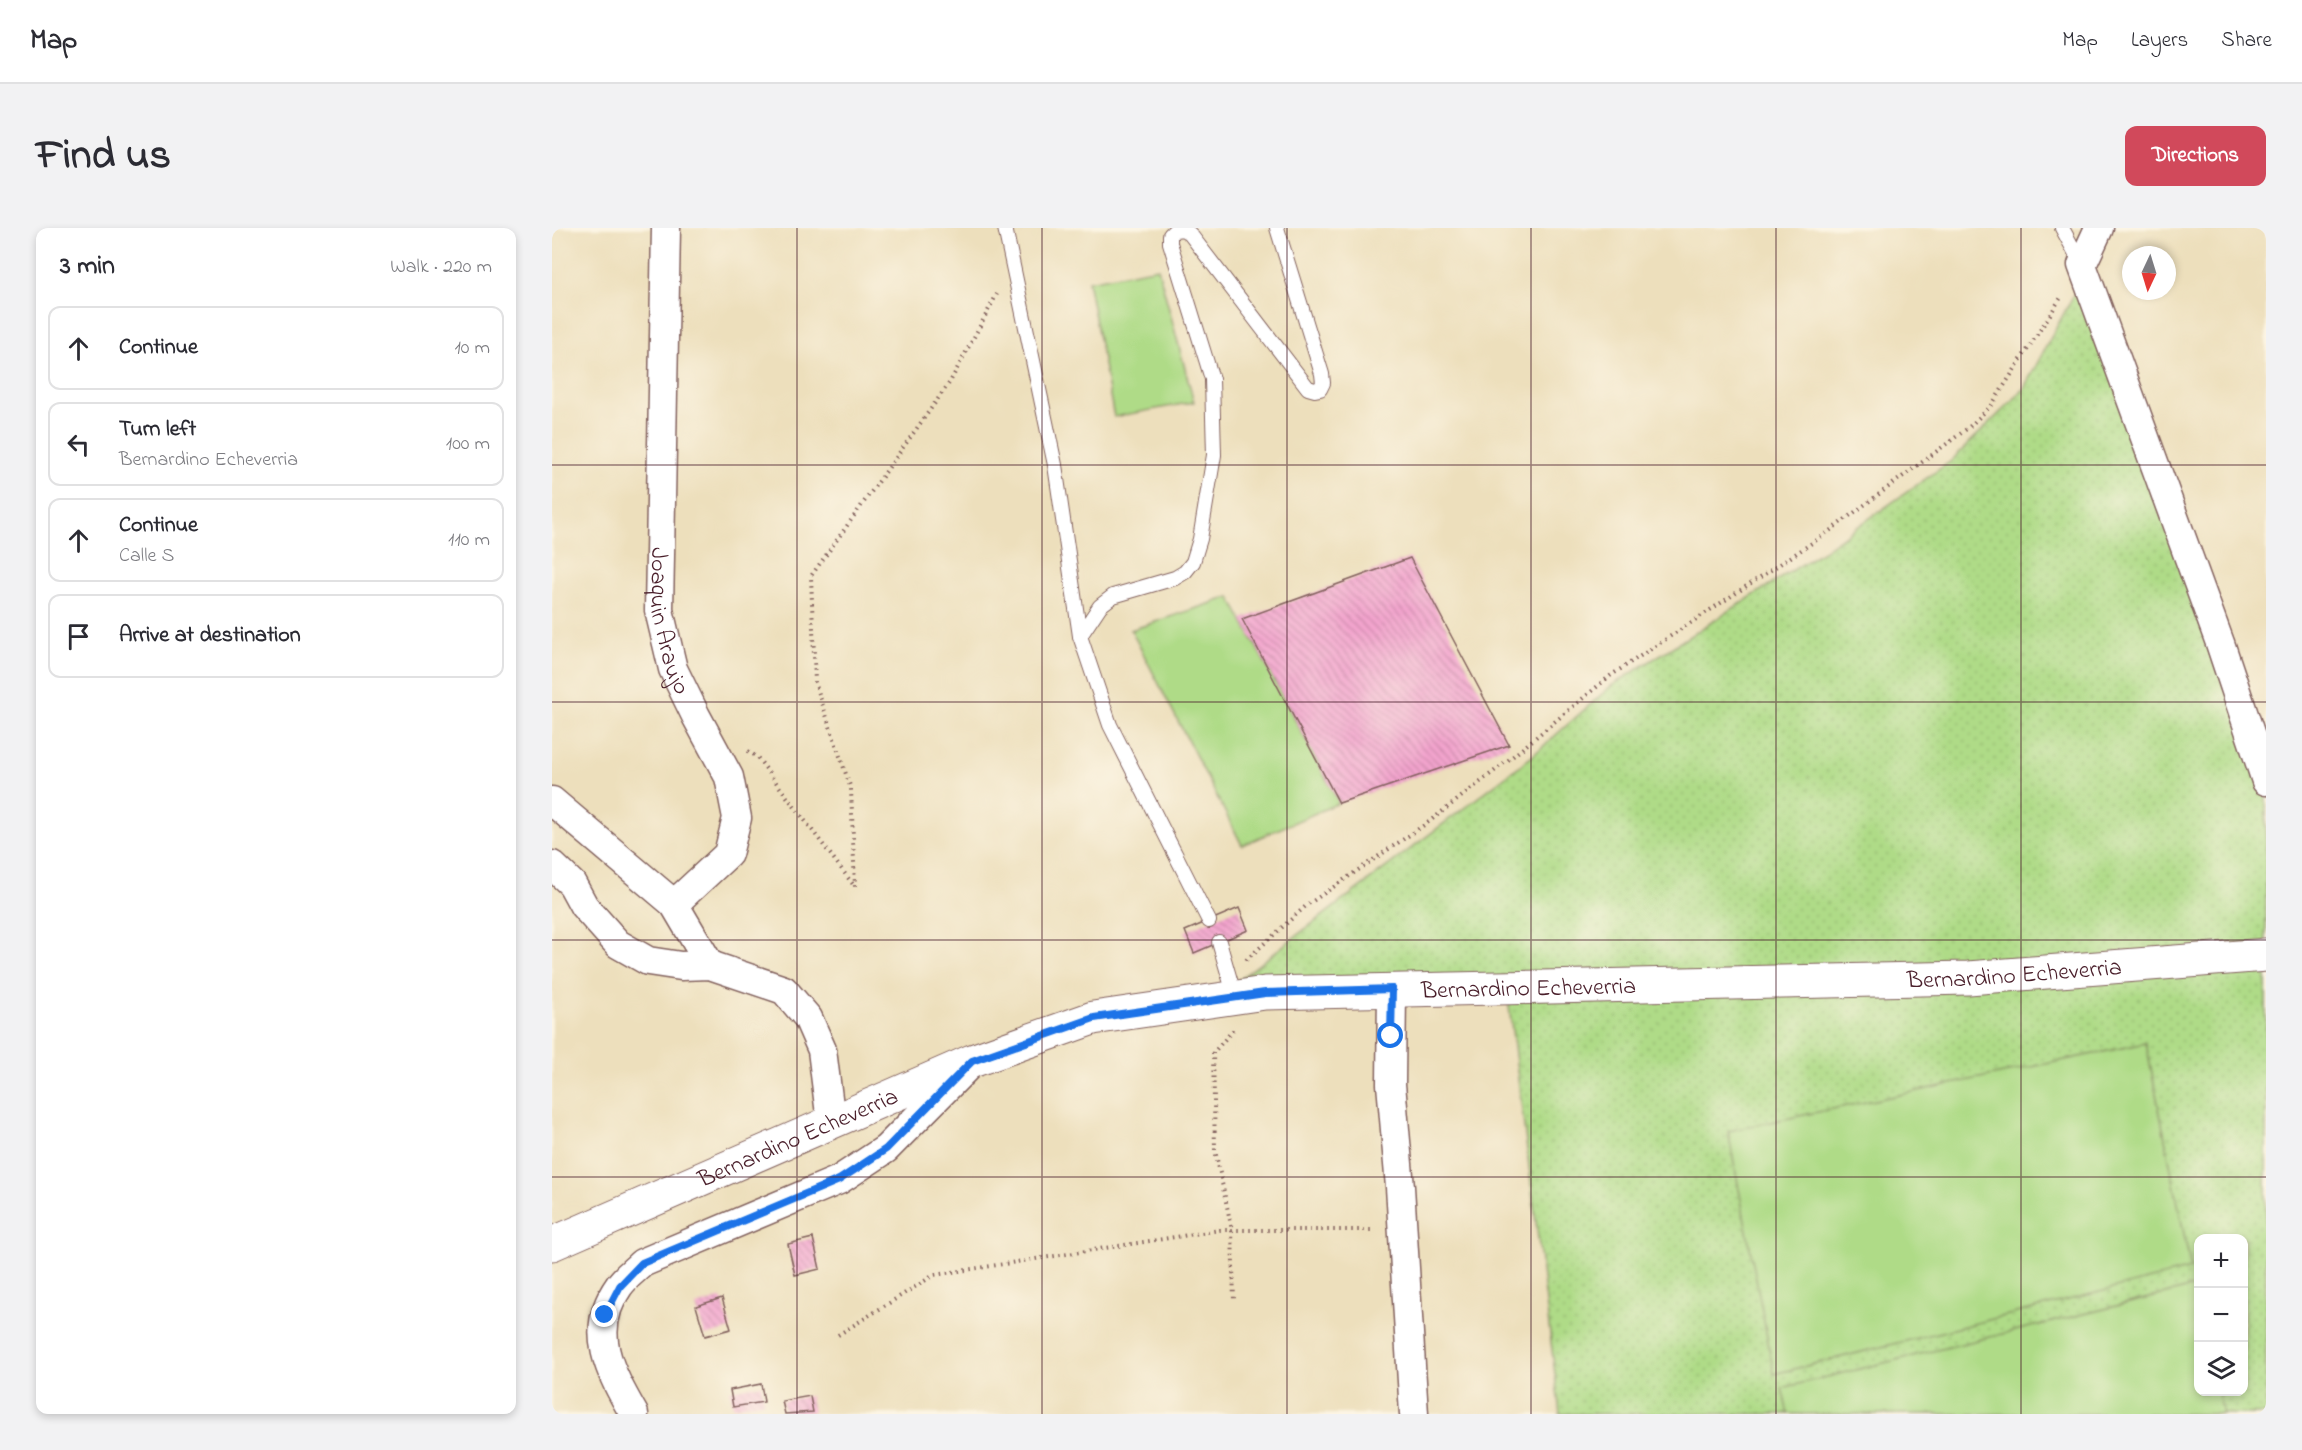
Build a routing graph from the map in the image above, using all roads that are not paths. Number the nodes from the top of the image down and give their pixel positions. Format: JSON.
{"nodes":[{"id":1,"x":666,"y":228,"type":"edge"},
{"id":2,"x":1005,"y":228,"type":"edge"},
{"id":3,"x":1277,"y":228,"type":"edge"},
{"id":4,"x":2062,"y":228,"type":"edge"},
{"id":5,"x":2099,"y":228,"type":"edge"},
{"id":6,"x":2082,"y":265,"type":"junction"},
{"id":7,"x":1080,"y":636,"type":"junction"},
{"id":8,"x":2266,"y":781,"type":"edge"},
{"id":9,"x":552,"y":801,"type":"edge"},
{"id":10,"x":552,"y":865,"type":"edge"},
{"id":11,"x":674,"y":904,"type":"junction"},
{"id":12,"x":1209,"y":921,"type":"dead end"},
{"id":13,"x":1219,"y":942,"type":"dead end"},
{"id":14,"x":2266,"y":955,"type":"edge"},
{"id":15,"x":710,"y":965,"type":"junction"},
{"id":16,"x":1244,"y":988,"type":"junction"},
{"id":17,"x":1392,"y":989,"type":"junction"},
{"id":18,"x":972,"y":1061,"type":"junction"},
{"id":19,"x":831,"y":1122,"type":"junction"},
{"id":20,"x":552,"y":1244,"type":"edge"},
{"id":21,"x":634,"y":1414,"type":"edge"},
{"id":22,"x":1414,"y":1414,"type":"edge"}],
"edges":[{"from":1,"to":11,"type":"street","name":"Joaquin Araujo"},
{"from":2,"to":7,"type":"lane"},
{"from":3,"to":7,"type":"lane"},
{"from":4,"to":6,"type":"lane"},
{"from":5,"to":6,"type":"street"},
{"from":6,"to":8,"type":"street"},
{"from":7,"to":12,"type":"lane"},
{"from":9,"to":11,"type":"street"},
{"from":10,"to":15,"type":"street"},
{"from":11,"to":15,"type":"street"},
{"from":13,"to":16,"type":"lane"},
{"from":14,"to":17,"type":"street","name":"Bernardino Echeverria"},
{"from":15,"to":19,"type":"street"},
{"from":16,"to":17,"type":"street","name":"Bernardino Echeverria"},
{"from":16,"to":18,"type":"street","name":"Bernardino Echeverria"},
{"from":17,"to":22,"type":"street"},
{"from":18,"to":19,"type":"street","name":"Bernardino Echeverria"},
{"from":18,"to":21,"type":"street"},
{"from":19,"to":20,"type":"street","name":"Bernardino Echeverria"}]}
